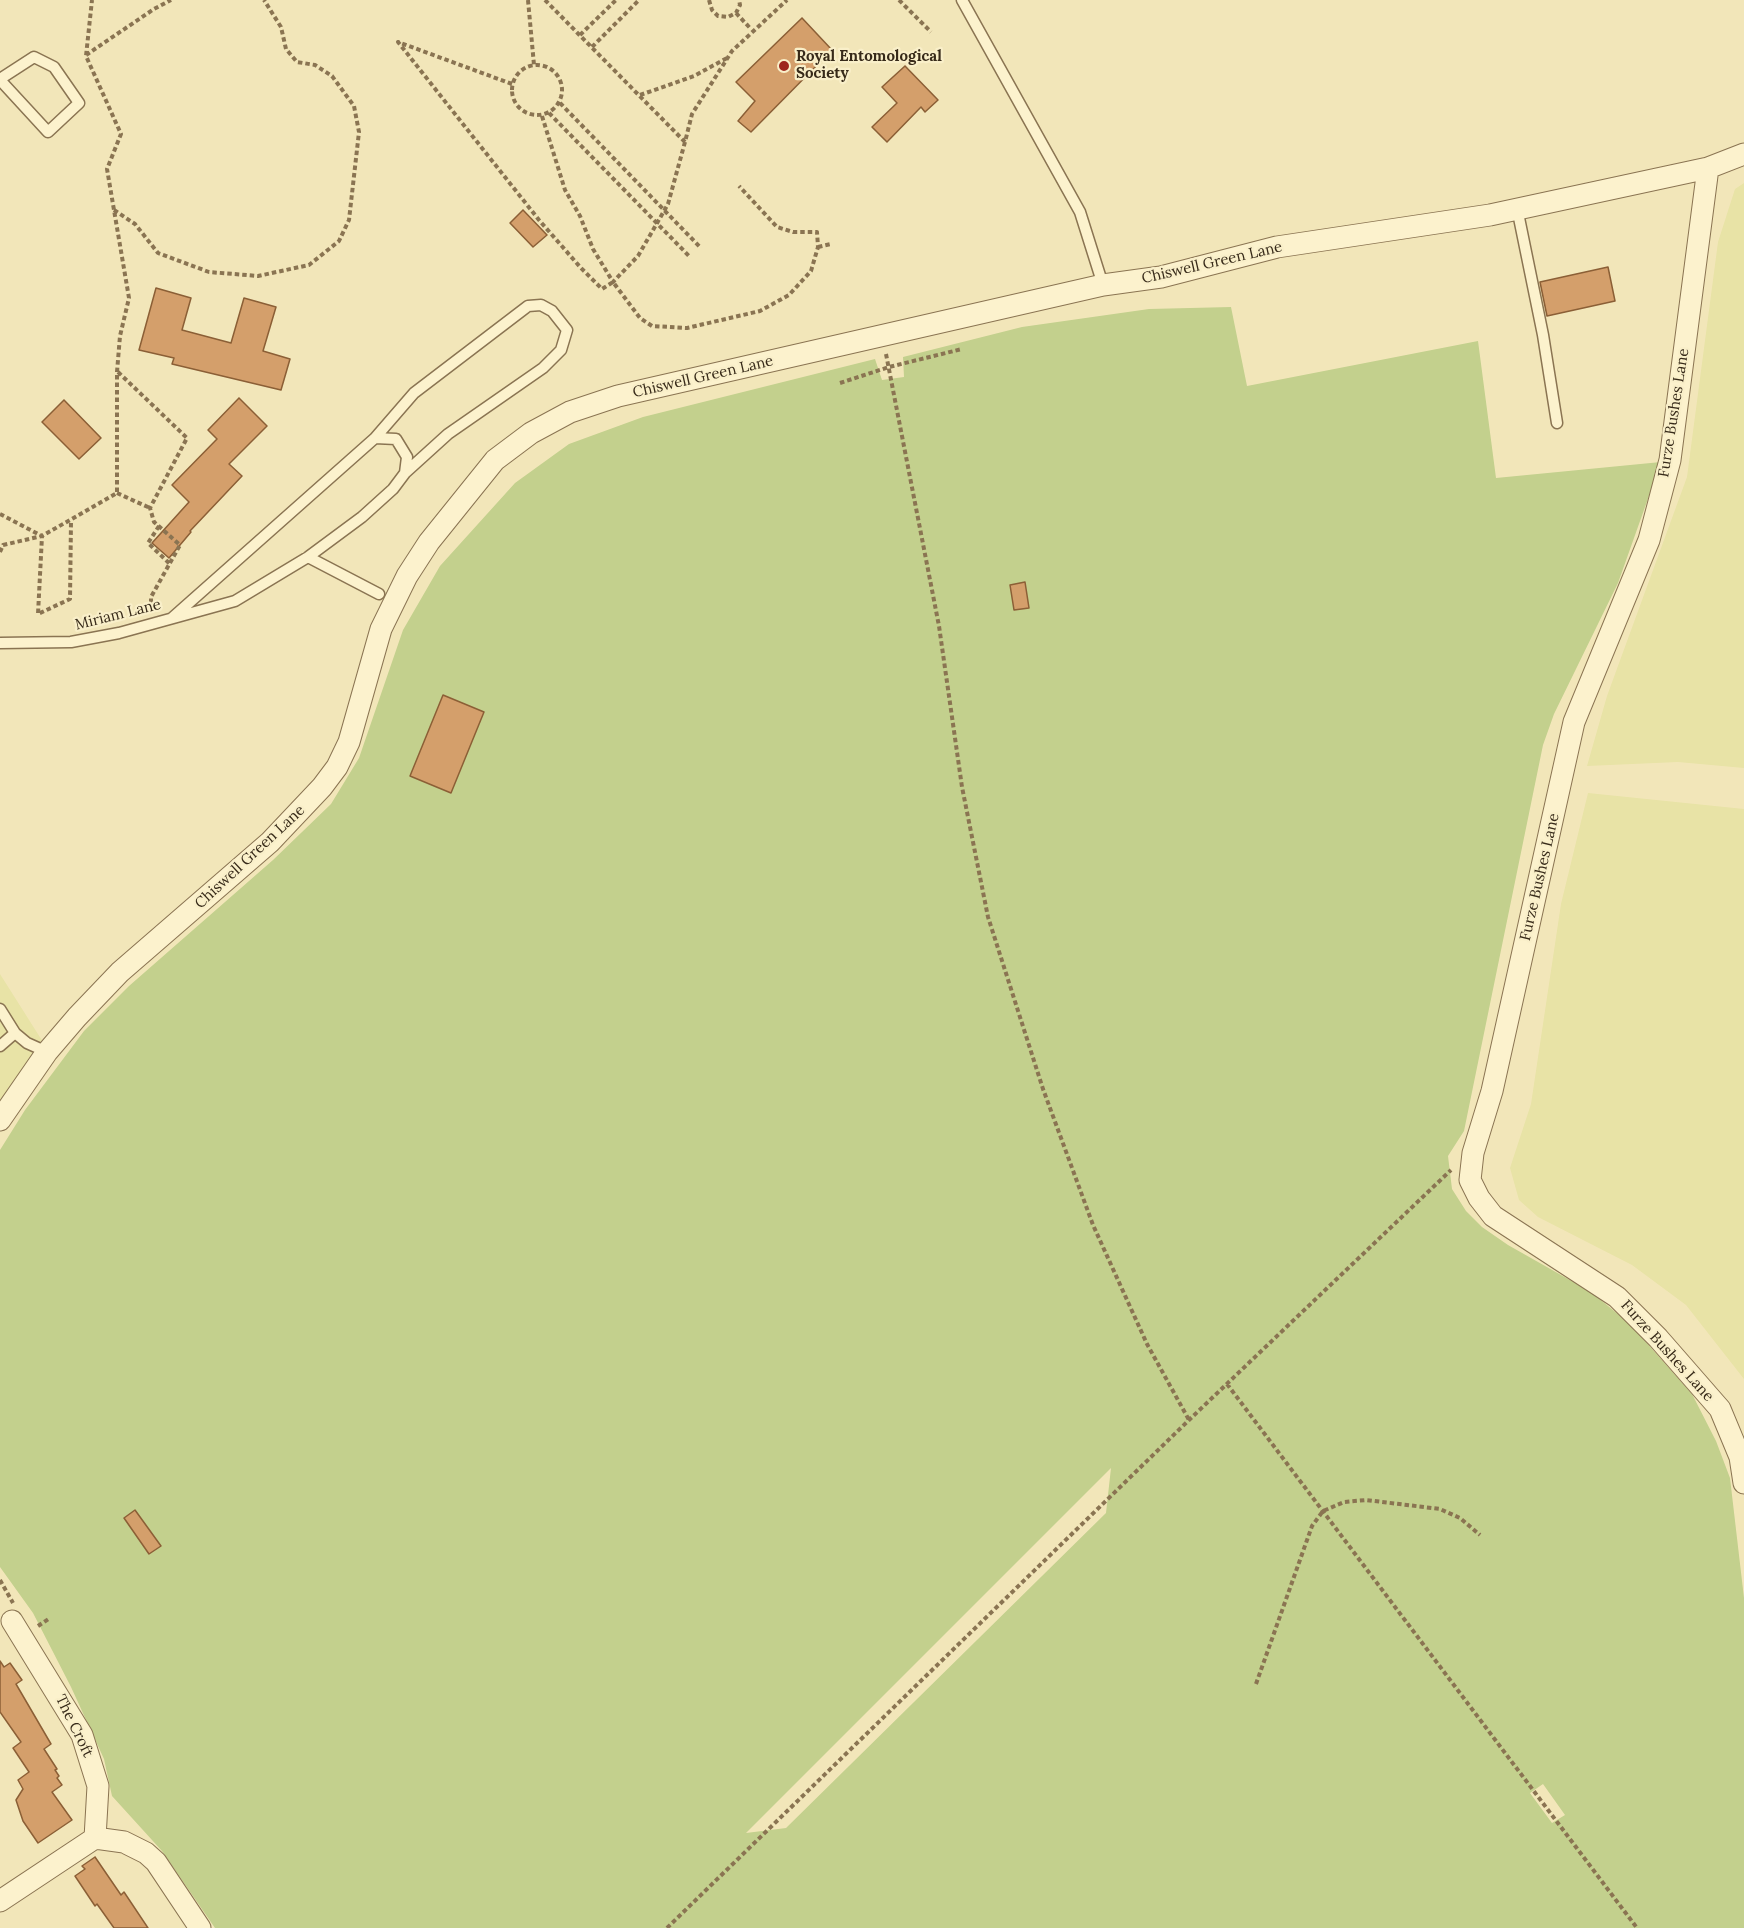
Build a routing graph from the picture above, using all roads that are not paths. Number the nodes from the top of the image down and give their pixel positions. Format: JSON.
{"nodes":[{"id":1,"x":962,"y":0,"type":"edge"},
{"id":2,"x":0,"y":80,"type":"edge"},
{"id":3,"x":1744,"y":154,"type":"edge"},
{"id":4,"x":1708,"y":168,"type":"junction"},
{"id":5,"x":1518,"y":208,"type":"junction"},
{"id":6,"x":1103,"y":285,"type":"junction"},
{"id":7,"x":1557,"y":423,"type":"dead end"},
{"id":8,"x":375,"y":438,"type":"junction"},
{"id":9,"x":405,"y":473,"type":"junction"},
{"id":10,"x":308,"y":557,"type":"junction"},
{"id":11,"x":379,"y":594,"type":"dead end"},
{"id":12,"x":172,"y":618,"type":"junction"},
{"id":13,"x":0,"y":643,"type":"edge"},
{"id":14,"x":0,"y":1009,"type":"edge"},
{"id":15,"x":15,"y":1033,"type":"junction"},
{"id":16,"x":0,"y":1046,"type":"edge"},
{"id":17,"x":47,"y":1052,"type":"junction"},
{"id":18,"x":0,"y":1120,"type":"edge"},
{"id":19,"x":1744,"y":1483,"type":"edge"},
{"id":20,"x":12,"y":1621,"type":"dead end"},
{"id":21,"x":95,"y":1838,"type":"junction"},
{"id":22,"x":0,"y":1901,"type":"edge"},
{"id":23,"x":200,"y":1928,"type":"edge"}],
"edges":[{"from":1,"to":6,"type":"lane"},
{"from":2,"to":2,"type":"lane"},
{"from":3,"to":4,"type":"street","name":"Chiswell Green Lane"},
{"from":4,"to":5,"type":"street","name":"Chiswell Green Lane"},
{"from":4,"to":19,"type":"street","name":"Furze Bushes Lane"},
{"from":5,"to":6,"type":"street","name":"Chiswell Green Lane"},
{"from":5,"to":7,"type":"lane"},
{"from":6,"to":17,"type":"street","name":"Chiswell Green Lane"},
{"from":8,"to":9,"type":"lane"},
{"from":8,"to":9,"type":"lane","name":"Miriam Lane"},
{"from":8,"to":12,"type":"lane"},
{"from":9,"to":10,"type":"lane","name":"Miriam Lane"},
{"from":10,"to":11,"type":"lane"},
{"from":10,"to":12,"type":"lane","name":"Miriam Lane"},
{"from":12,"to":13,"type":"lane","name":"Miriam Lane"},
{"from":14,"to":15,"type":"lane"},
{"from":15,"to":16,"type":"lane"},
{"from":15,"to":17,"type":"lane"},
{"from":17,"to":18,"type":"street","name":"Chiswell Green Lane"},
{"from":20,"to":21,"type":"street","name":"The Croft"},
{"from":21,"to":22,"type":"street"},
{"from":21,"to":23,"type":"street"}]}
